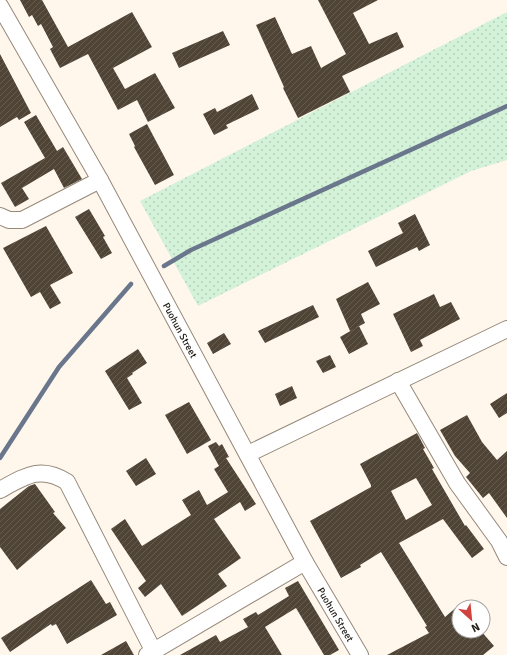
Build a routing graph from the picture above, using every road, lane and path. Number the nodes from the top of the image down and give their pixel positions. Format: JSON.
{"nodes":[{"id":1,"x":0,"y":6,"type":"edge"},
{"id":2,"x":100,"y":180,"type":"junction"},
{"id":3,"x":0,"y":216,"type":"edge"},
{"id":4,"x":507,"y":329,"type":"edge"},
{"id":5,"x":398,"y":381,"type":"junction"},
{"id":6,"x":248,"y":454,"type":"junction"},
{"id":7,"x":0,"y":490,"type":"edge"},
{"id":8,"x":503,"y":538,"type":"edge"},
{"id":9,"x":507,"y":557,"type":"edge"},
{"id":10,"x":305,"y":562,"type":"junction"},
{"id":11,"x":150,"y":653,"type":"edge"},
{"id":12,"x":360,"y":655,"type":"edge"}],
"edges":[{"from":1,"to":2,"type":"street","name":"Puohun Street"},
{"from":2,"to":3,"type":"street"},
{"from":2,"to":6,"type":"street","name":"Puohun Street"},
{"from":4,"to":5,"type":"street"},
{"from":5,"to":6,"type":"street"},
{"from":5,"to":8,"type":"street"},
{"from":6,"to":10,"type":"street","name":"Puohun Street"},
{"from":7,"to":11,"type":"street"},
{"from":8,"to":9,"type":"street"},
{"from":10,"to":11,"type":"street"},
{"from":10,"to":12,"type":"street","name":"Puohun Street"}]}
